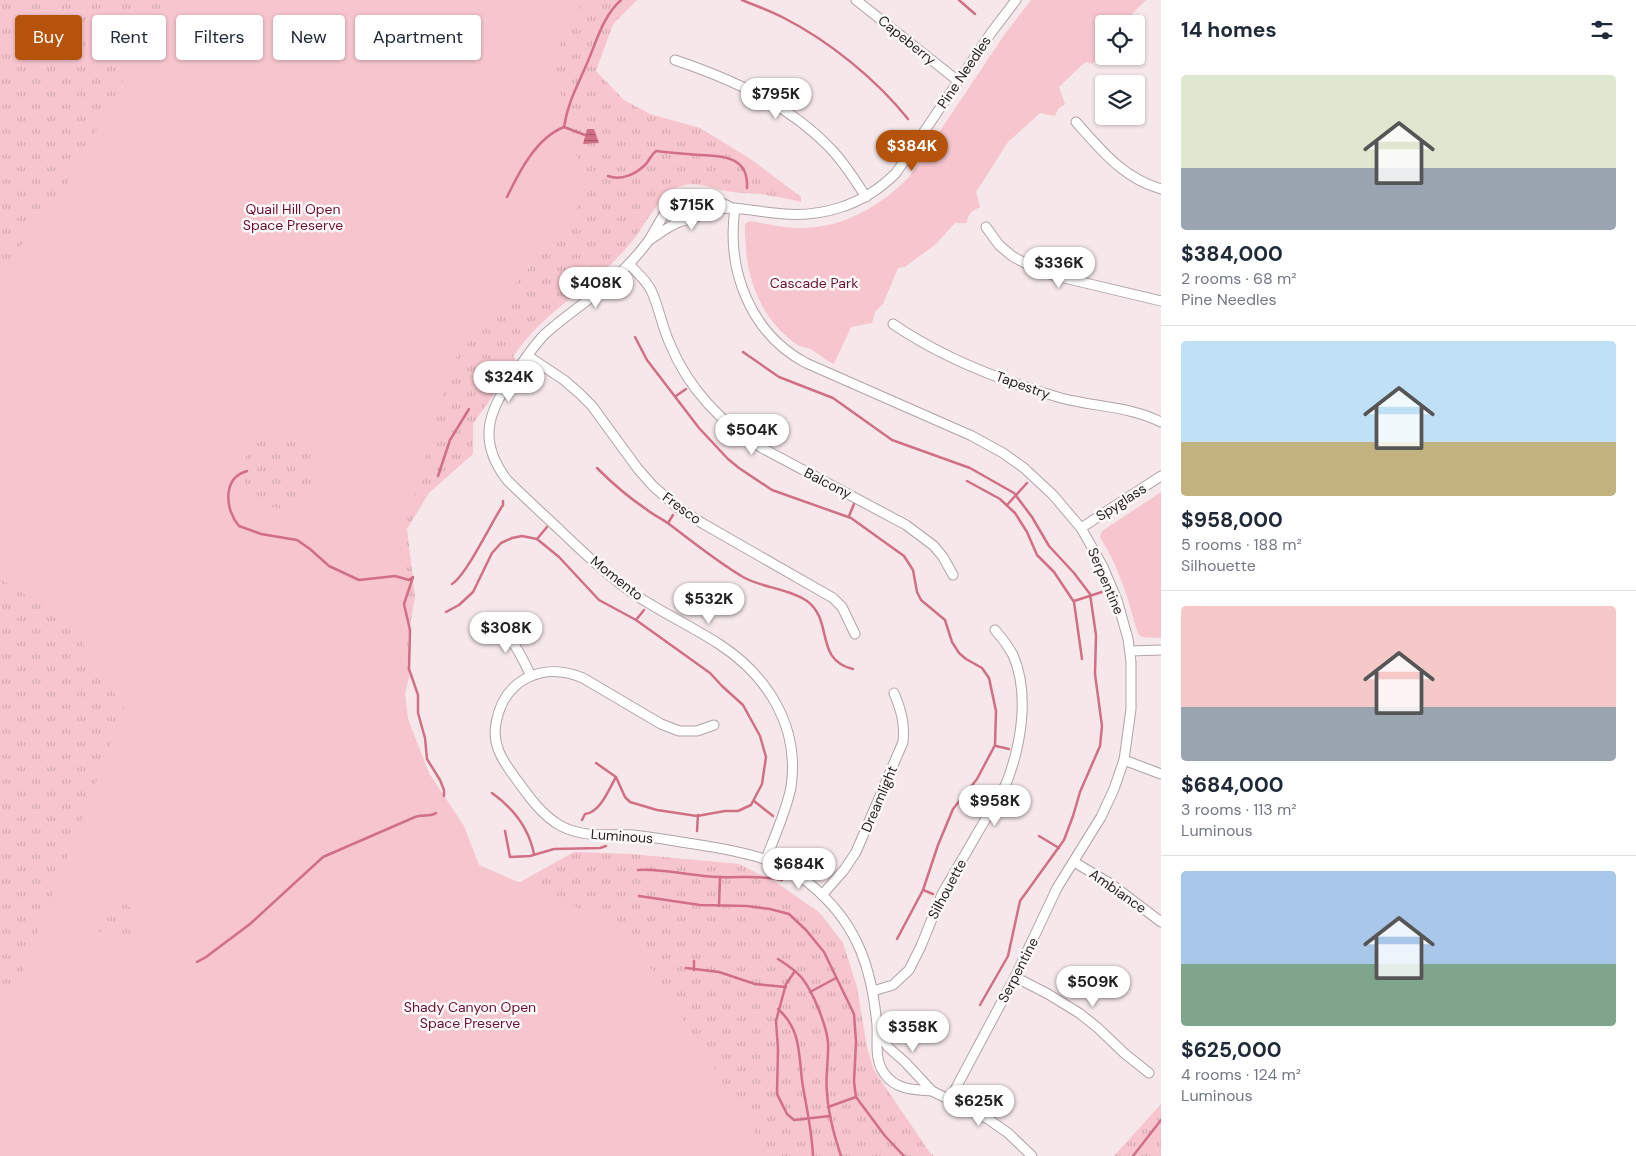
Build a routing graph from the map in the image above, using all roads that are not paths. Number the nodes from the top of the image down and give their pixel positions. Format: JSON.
{"nodes":[{"id":1,"x":856,"y":0,"type":"edge"},
{"id":2,"x":1016,"y":0,"type":"edge"},
{"id":3,"x":675,"y":60,"type":"dead end"},
{"id":4,"x":958,"y":81,"type":"junction"},
{"id":5,"x":1076,"y":122,"type":"dead end"},
{"id":6,"x":1161,"y":189,"type":"edge"},
{"id":7,"x":866,"y":197,"type":"junction"},
{"id":8,"x":733,"y":208,"type":"junction"},
{"id":9,"x":986,"y":227,"type":"dead end"},
{"id":10,"x":649,"y":240,"type":"junction"},
{"id":11,"x":629,"y":264,"type":"junction"},
{"id":12,"x":1161,"y":301,"type":"edge"},
{"id":13,"x":893,"y":324,"type":"dead end"},
{"id":14,"x":528,"y":356,"type":"junction"},
{"id":15,"x":1161,"y":422,"type":"edge"},
{"id":16,"x":490,"y":445,"type":"joint"},
{"id":17,"x":1161,"y":476,"type":"edge"},
{"id":18,"x":1081,"y":528,"type":"junction"},
{"id":19,"x":953,"y":574,"type":"dead end"},
{"id":20,"x":488,"y":625,"type":"dead end"},
{"id":21,"x":995,"y":630,"type":"dead end"},
{"id":22,"x":855,"y":634,"type":"dead end"},
{"id":23,"x":1161,"y":650,"type":"edge"},
{"id":24,"x":1130,"y":651,"type":"junction"},
{"id":25,"x":530,"y":676,"type":"junction"},
{"id":26,"x":894,"y":693,"type":"dead end"},
{"id":27,"x":714,"y":725,"type":"dead end"},
{"id":28,"x":1124,"y":760,"type":"junction"},
{"id":29,"x":1161,"y":774,"type":"edge"},
{"id":30,"x":766,"y":858,"type":"junction"},
{"id":31,"x":1074,"y":862,"type":"junction"},
{"id":32,"x":822,"y":895,"type":"junction"},
{"id":33,"x":1161,"y":922,"type":"edge"},
{"id":34,"x":1015,"y":977,"type":"junction"},
{"id":35,"x":873,"y":991,"type":"junction"},
{"id":36,"x":877,"y":1027,"type":"junction"},
{"id":37,"x":1149,"y":1073,"type":"dead end"},
{"id":38,"x":932,"y":1091,"type":"junction"},
{"id":39,"x":950,"y":1099,"type":"junction"},
{"id":40,"x":1032,"y":1156,"type":"edge"}],
"edges":[{"from":1,"to":4,"type":"street","name":"Capeberry"},
{"from":2,"to":4,"type":"street","name":"Pine Needles"},
{"from":3,"to":7,"type":"street"},
{"from":4,"to":7,"type":"street","name":"Pine Needles"},
{"from":5,"to":6,"type":"street"},
{"from":7,"to":8,"type":"street","name":"Pine Needles"},
{"from":8,"to":10,"type":"street","name":"Pine Needles"},
{"from":8,"to":10,"type":"street","name":"Pine Needles"},
{"from":8,"to":18,"type":"street","name":"Serpentine"},
{"from":9,"to":12,"type":"street"},
{"from":10,"to":11,"type":"street","name":"Pine Needles"},
{"from":11,"to":14,"type":"street","name":"Pine Needles"},
{"from":11,"to":19,"type":"street","name":"Balcony"},
{"from":13,"to":15,"type":"street","name":"Tapestry"},
{"from":14,"to":16,"type":"street","name":"Pine Needles"},
{"from":14,"to":22,"type":"street","name":"Fresco"},
{"from":16,"to":30,"type":"street","name":"Momento"},
{"from":17,"to":18,"type":"street","name":"Spyglass"},
{"from":18,"to":24,"type":"street","name":"Serpentine"},
{"from":20,"to":25,"type":"street"},
{"from":21,"to":35,"type":"street","name":"Silhouette"},
{"from":23,"to":24,"type":"street"},
{"from":24,"to":28,"type":"street","name":"Serpentine"},
{"from":25,"to":27,"type":"street","name":"Luminous"},
{"from":25,"to":30,"type":"street","name":"Luminous"},
{"from":26,"to":32,"type":"street","name":"Dreamlight"},
{"from":28,"to":29,"type":"street"},
{"from":28,"to":31,"type":"street","name":"Serpentine"},
{"from":30,"to":32,"type":"street","name":"Luminous"},
{"from":31,"to":33,"type":"street","name":"Ambiance"},
{"from":31,"to":34,"type":"street","name":"Serpentine"},
{"from":32,"to":35,"type":"street","name":"Luminous"},
{"from":34,"to":37,"type":"street"},
{"from":34,"to":39,"type":"street","name":"Serpentine"},
{"from":35,"to":36,"type":"street","name":"Luminous"},
{"from":36,"to":38,"type":"street","name":"Luminous"},
{"from":36,"to":38,"type":"street","name":"Luminous"},
{"from":38,"to":39,"type":"street","name":"Luminous"},
{"from":39,"to":40,"type":"street","name":"Luminous"}]}
